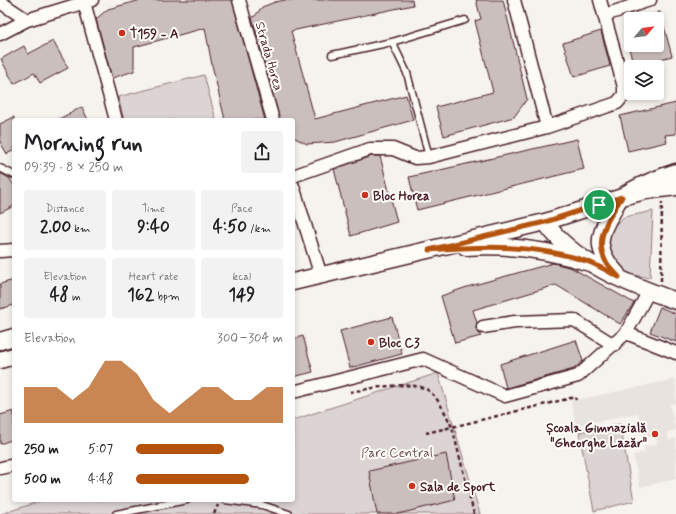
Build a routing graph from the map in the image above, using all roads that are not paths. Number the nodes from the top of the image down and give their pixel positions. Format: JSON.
{"nodes":[{"id":1,"x":240,"y":0,"type":"edge"},
{"id":2,"x":514,"y":0,"type":"edge"},
{"id":3,"x":600,"y":0,"type":"edge"},
{"id":4,"x":650,"y":0,"type":"edge"},
{"id":5,"x":88,"y":1,"type":"edge"},
{"id":6,"x":0,"y":2,"type":"edge"},
{"id":7,"x":605,"y":14,"type":"junction"},
{"id":8,"x":27,"y":20,"type":"junction"},
{"id":9,"x":464,"y":20,"type":"dead end"},
{"id":10,"x":0,"y":34,"type":"edge"},
{"id":11,"x":392,"y":42,"type":"junction"},
{"id":12,"x":332,"y":55,"type":"dead end"},
{"id":13,"x":116,"y":118,"type":"edge"},
{"id":14,"x":272,"y":118,"type":"edge"},
{"id":15,"x":547,"y":127,"type":"junction"},
{"id":16,"x":429,"y":157,"type":"junction"},
{"id":17,"x":0,"y":168,"type":"edge"},
{"id":18,"x":676,"y":172,"type":"edge"},
{"id":19,"x":12,"y":174,"type":"edge"},
{"id":20,"x":295,"y":175,"type":"edge"},
{"id":21,"x":295,"y":193,"type":"edge"},
{"id":22,"x":672,"y":194,"type":"edge"},
{"id":23,"x":622,"y":197,"type":"junction"},
{"id":24,"x":545,"y":222,"type":"junction"},
{"id":25,"x":12,"y":250,"type":"edge"},
{"id":26,"x":429,"y":250,"type":"junction"},
{"id":27,"x":0,"y":251,"type":"edge"},
{"id":28,"x":590,"y":263,"type":"junction"},
{"id":29,"x":320,"y":276,"type":"junction"},
{"id":30,"x":619,"y":277,"type":"junction"},
{"id":31,"x":295,"y":282,"type":"edge"},
{"id":32,"x":655,"y":288,"type":"junction"},
{"id":33,"x":676,"y":301,"type":"edge"},
{"id":34,"x":483,"y":328,"type":"dead end"},
{"id":35,"x":626,"y":333,"type":"junction"},
{"id":36,"x":12,"y":338,"type":"edge"},
{"id":37,"x":0,"y":341,"type":"edge"},
{"id":38,"x":614,"y":345,"type":"junction"},
{"id":39,"x":676,"y":353,"type":"edge"},
{"id":40,"x":12,"y":357,"type":"edge"},
{"id":41,"x":0,"y":360,"type":"edge"},
{"id":42,"x":295,"y":391,"type":"edge"},
{"id":43,"x":12,"y":465,"type":"edge"},
{"id":44,"x":1,"y":468,"type":"dead end"},
{"id":45,"x":177,"y":502,"type":"edge"},
{"id":46,"x":240,"y":502,"type":"edge"},
{"id":47,"x":116,"y":514,"type":"edge"},
{"id":48,"x":289,"y":514,"type":"edge"}],
"edges":[{"from":1,"to":14,"type":"street","name":"Strada Horea"},
{"from":2,"to":15,"type":"street"},
{"from":3,"to":7,"type":"street"},
{"from":4,"to":7,"type":"street"},
{"from":5,"to":8,"type":"street"},
{"from":5,"to":13,"type":"street"},
{"from":6,"to":8,"type":"street"},
{"from":7,"to":15,"type":"street"},
{"from":8,"to":10,"type":"street"},
{"from":9,"to":11,"type":"lane"},
{"from":11,"to":12,"type":"lane"},
{"from":11,"to":16,"type":"lane"},
{"from":15,"to":16,"type":"street"},
{"from":16,"to":20,"type":"street"},
{"from":17,"to":19,"type":"lane"},
{"from":18,"to":23,"type":"main road"},
{"from":21,"to":29,"type":"street"},
{"from":22,"to":23,"type":"main road"},
{"from":23,"to":24,"type":"main road"},
{"from":23,"to":30,"type":"main road"},
{"from":24,"to":26,"type":"main road"},
{"from":24,"to":28,"type":"main road"},
{"from":25,"to":27,"type":"street"},
{"from":26,"to":28,"type":"main road"},
{"from":26,"to":29,"type":"main road"},
{"from":28,"to":30,"type":"main road"},
{"from":29,"to":31,"type":"main road"},
{"from":30,"to":32,"type":"main road"},
{"from":32,"to":33,"type":"main road"},
{"from":32,"to":35,"type":"street"},
{"from":34,"to":38,"type":"street"},
{"from":35,"to":38,"type":"street"},
{"from":35,"to":39,"type":"street"},
{"from":36,"to":37,"type":"main road"},
{"from":38,"to":42,"type":"street"},
{"from":40,"to":41,"type":"main road"},
{"from":43,"to":44,"type":"street"},
{"from":45,"to":47,"type":"lane"},
{"from":46,"to":48,"type":"lane"}]}
